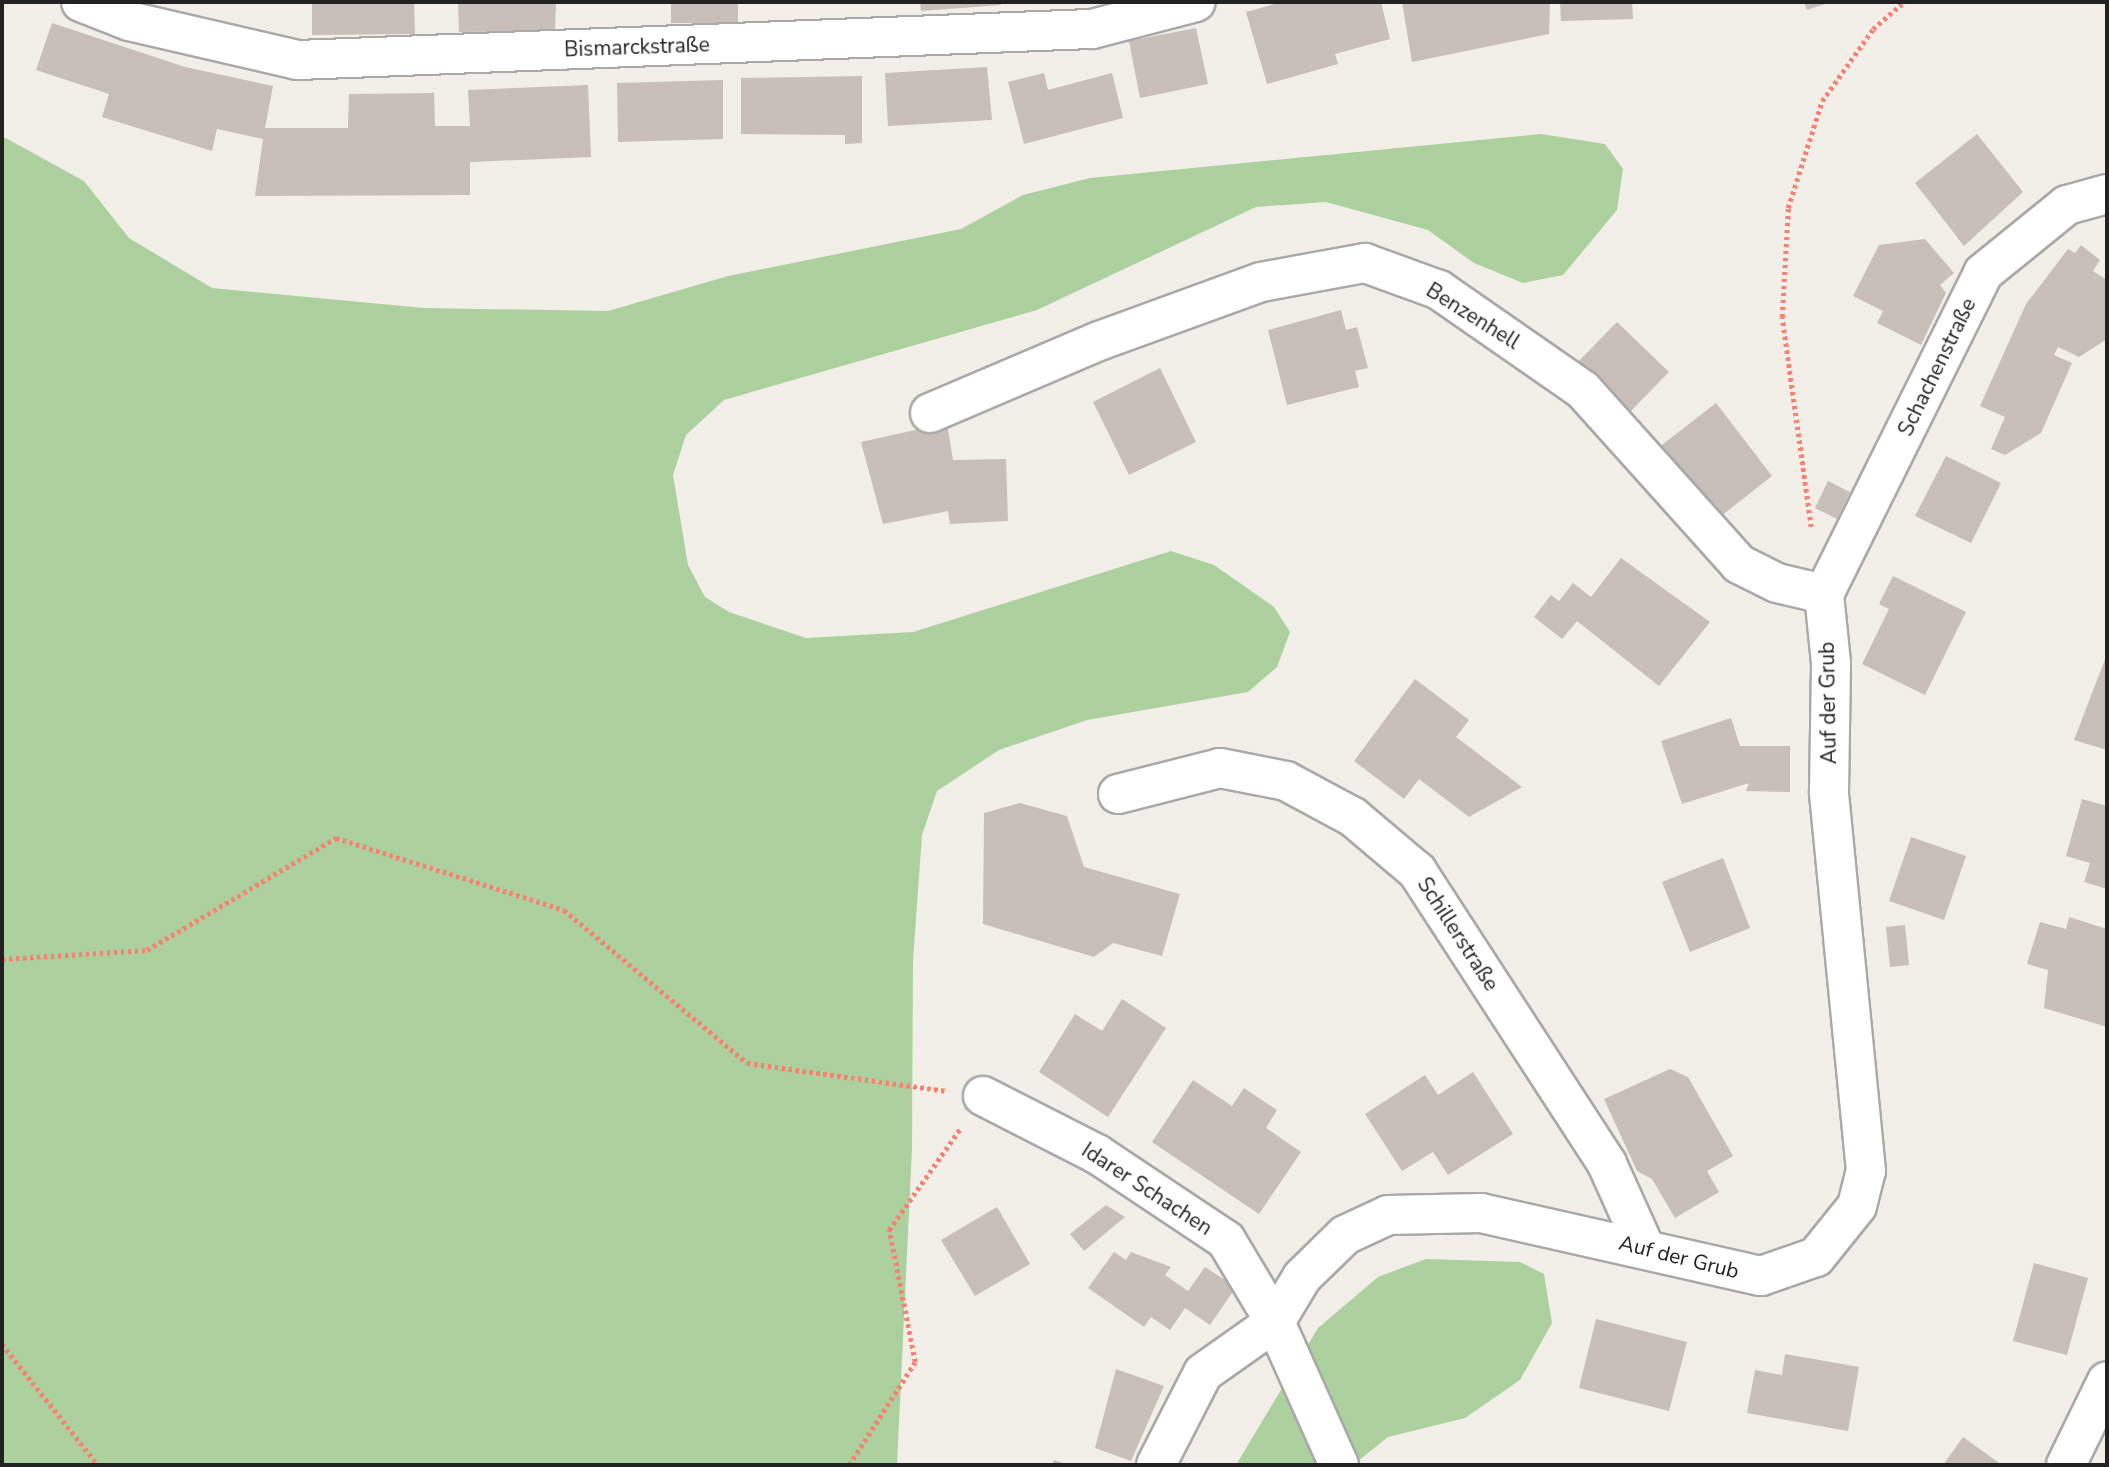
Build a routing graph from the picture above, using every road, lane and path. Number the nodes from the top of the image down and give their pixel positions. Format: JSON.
{"nodes":[{"id":1,"x":81,"y":2,"type":"edge"},
{"id":2,"x":1196,"y":2,"type":"edge"},
{"id":3,"x":1904,"y":2,"type":"edge"},
{"id":4,"x":2107,"y":194,"type":"edge"},
{"id":5,"x":930,"y":413,"type":"dead end"},
{"id":6,"x":1824,"y":594,"type":"junction"},
{"id":7,"x":1118,"y":794,"type":"dead end"},
{"id":8,"x":2,"y":959,"type":"edge"},
{"id":9,"x":983,"y":1096,"type":"junction"},
{"id":10,"x":1645,"y":1248,"type":"junction"},
{"id":11,"x":1275,"y":1322,"type":"junction"},
{"id":12,"x":2,"y":1344,"type":"edge"},
{"id":13,"x":2107,"y":1381,"type":"edge"},
{"id":14,"x":98,"y":1465,"type":"edge"},
{"id":15,"x":849,"y":1465,"type":"edge"},
{"id":16,"x":1156,"y":1465,"type":"edge"},
{"id":17,"x":1339,"y":1465,"type":"edge"},
{"id":18,"x":2066,"y":1465,"type":"edge"}],
"edges":[{"from":1,"to":2,"type":"street","name":"Bismarckstraße"},
{"from":3,"to":6,"type":"path"},
{"from":4,"to":6,"type":"street","name":"Schachenstraße"},
{"from":5,"to":6,"type":"street","name":"Benzenhell"},
{"from":6,"to":10,"type":"street","name":"Auf der Grub"},
{"from":7,"to":10,"type":"street","name":"Schillerstraße"},
{"from":8,"to":9,"type":"path"},
{"from":9,"to":11,"type":"street","name":"Idarer Schachen"},
{"from":9,"to":15,"type":"path"},
{"from":10,"to":11,"type":"street","name":"Auf der Grub"},
{"from":11,"to":16,"type":"street"},
{"from":11,"to":17,"type":"street"},
{"from":12,"to":14,"type":"path"},
{"from":13,"to":18,"type":"street"}]}
